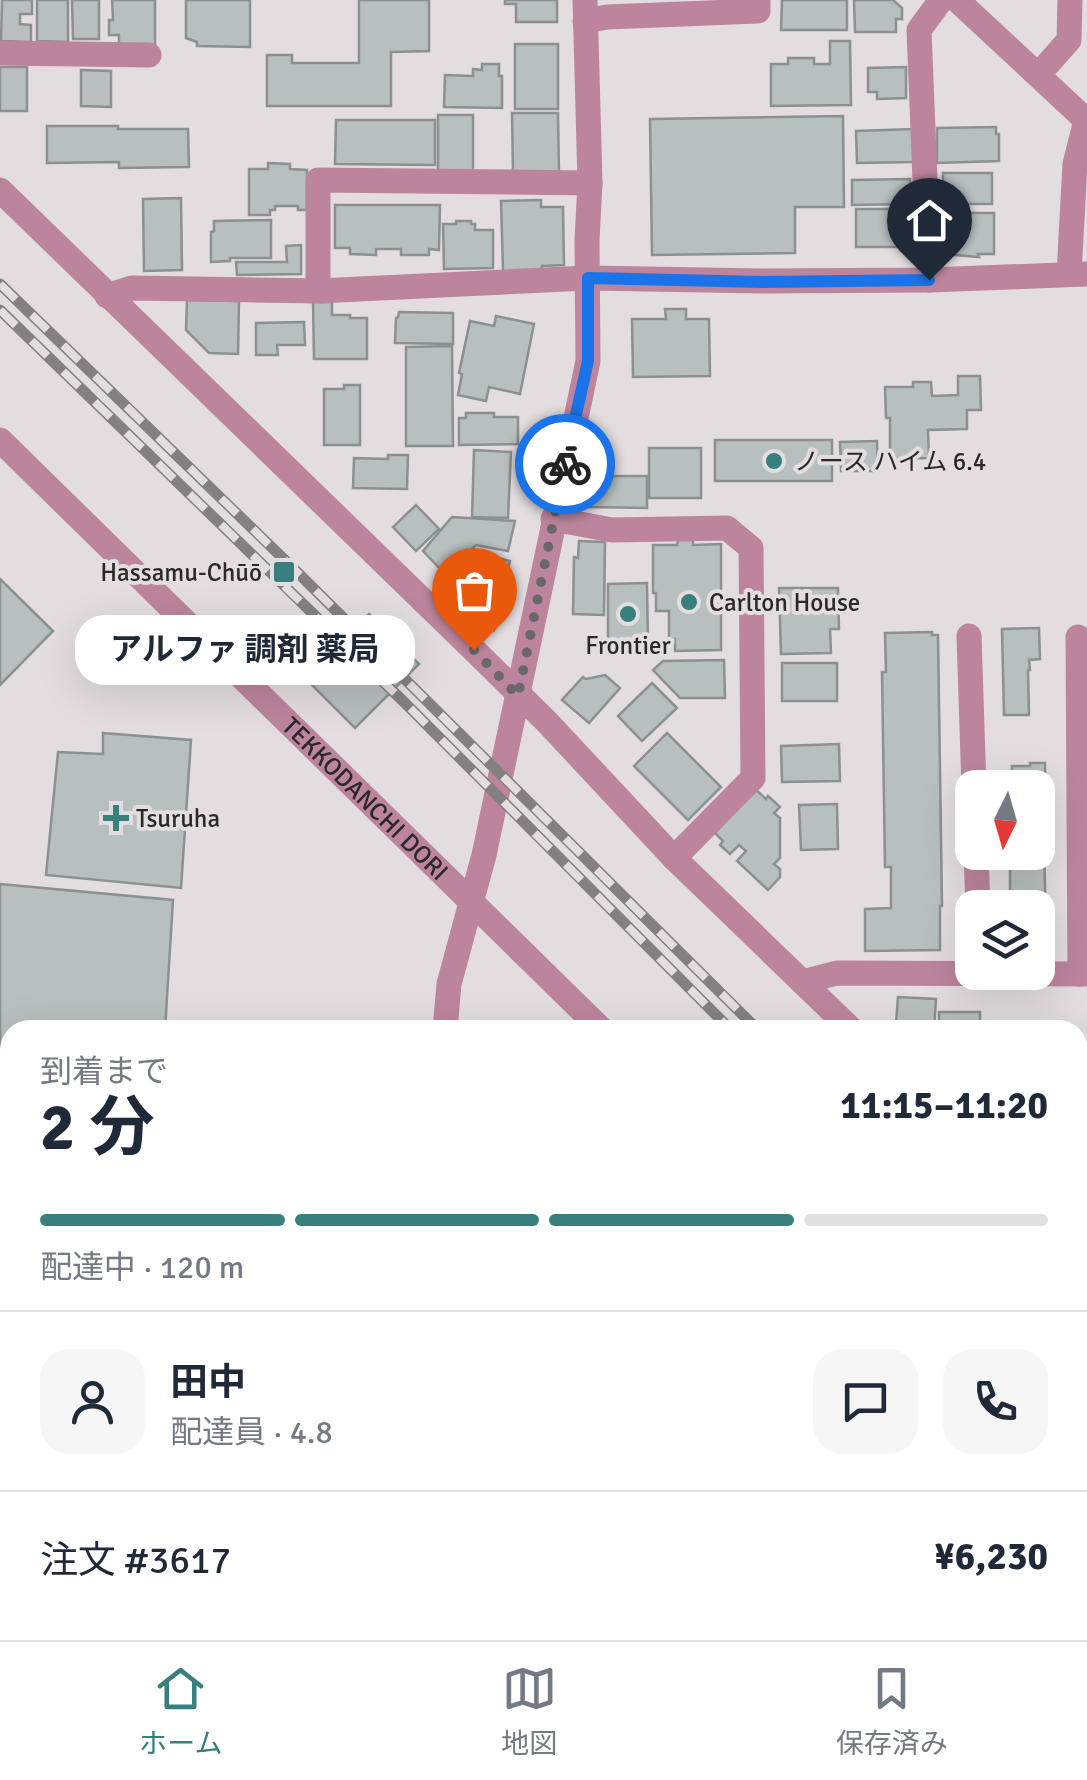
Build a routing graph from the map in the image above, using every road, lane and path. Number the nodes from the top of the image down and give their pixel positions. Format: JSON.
{"nodes":[{"id":1,"x":758,"y":0,"type":"edge"},
{"id":2,"x":941,"y":0,"type":"edge"},
{"id":3,"x":957,"y":0,"type":"edge"},
{"id":4,"x":1070,"y":0,"type":"edge"},
{"id":5,"x":585,"y":10,"type":"edge"},
{"id":6,"x":0,"y":53,"type":"edge"},
{"id":7,"x":149,"y":55,"type":"dead end"},
{"id":8,"x":1039,"y":74,"type":"junction"},
{"id":9,"x":1087,"y":120,"type":"edge"},
{"id":10,"x":590,"y":184,"type":"junction"},
{"id":11,"x":0,"y":190,"type":"edge"},
{"id":12,"x":1078,"y":274,"type":"edge"},
{"id":13,"x":588,"y":278,"type":"junction"},
{"id":14,"x":929,"y":280,"type":"junction"},
{"id":15,"x":318,"y":290,"type":"junction"},
{"id":16,"x":107,"y":296,"type":"junction"},
{"id":17,"x":0,"y":440,"type":"edge"},
{"id":18,"x":553,"y":519,"type":"junction"},
{"id":19,"x":969,"y":636,"type":"dead end"},
{"id":20,"x":1078,"y":638,"type":"dead end"},
{"id":21,"x":518,"y":696,"type":"junction"},
{"id":22,"x":973,"y":770,"type":"edge"},
{"id":23,"x":674,"y":858,"type":"junction"},
{"id":24,"x":473,"y":901,"type":"junction"},
{"id":25,"x":955,"y":973,"type":"edge"},
{"id":26,"x":1055,"y":974,"type":"edge"},
{"id":27,"x":1084,"y":974,"type":"edge"},
{"id":28,"x":802,"y":982,"type":"junction"},
{"id":29,"x":446,"y":1020,"type":"edge"},
{"id":30,"x":592,"y":1020,"type":"edge"},
{"id":31,"x":842,"y":1020,"type":"edge"}],
"edges":[{"from":1,"to":5,"type":"street"},
{"from":2,"to":14,"type":"street"},
{"from":3,"to":8,"type":"street"},
{"from":4,"to":8,"type":"street"},
{"from":5,"to":10,"type":"street"},
{"from":6,"to":7,"type":"street"},
{"from":8,"to":9,"type":"street"},
{"from":9,"to":12,"type":"street"},
{"from":10,"to":13,"type":"street"},
{"from":10,"to":15,"type":"street"},
{"from":11,"to":16,"type":"street"},
{"from":12,"to":14,"type":"street"},
{"from":13,"to":14,"type":"street"},
{"from":13,"to":15,"type":"street"},
{"from":13,"to":18,"type":"street"},
{"from":15,"to":16,"type":"street"},
{"from":16,"to":21,"type":"street"},
{"from":17,"to":24,"type":"street","name":"TEKKODANCHI DORI"},
{"from":18,"to":21,"type":"street"},
{"from":18,"to":23,"type":"street"},
{"from":19,"to":22,"type":"street"},
{"from":20,"to":27,"type":"street"},
{"from":21,"to":23,"type":"street"},
{"from":21,"to":24,"type":"street"},
{"from":23,"to":28,"type":"street"},
{"from":24,"to":29,"type":"street"},
{"from":24,"to":30,"type":"street","name":"TEKKODANCHI DORI"},
{"from":25,"to":28,"type":"street"},
{"from":26,"to":27,"type":"street"},
{"from":28,"to":31,"type":"street"}]}
